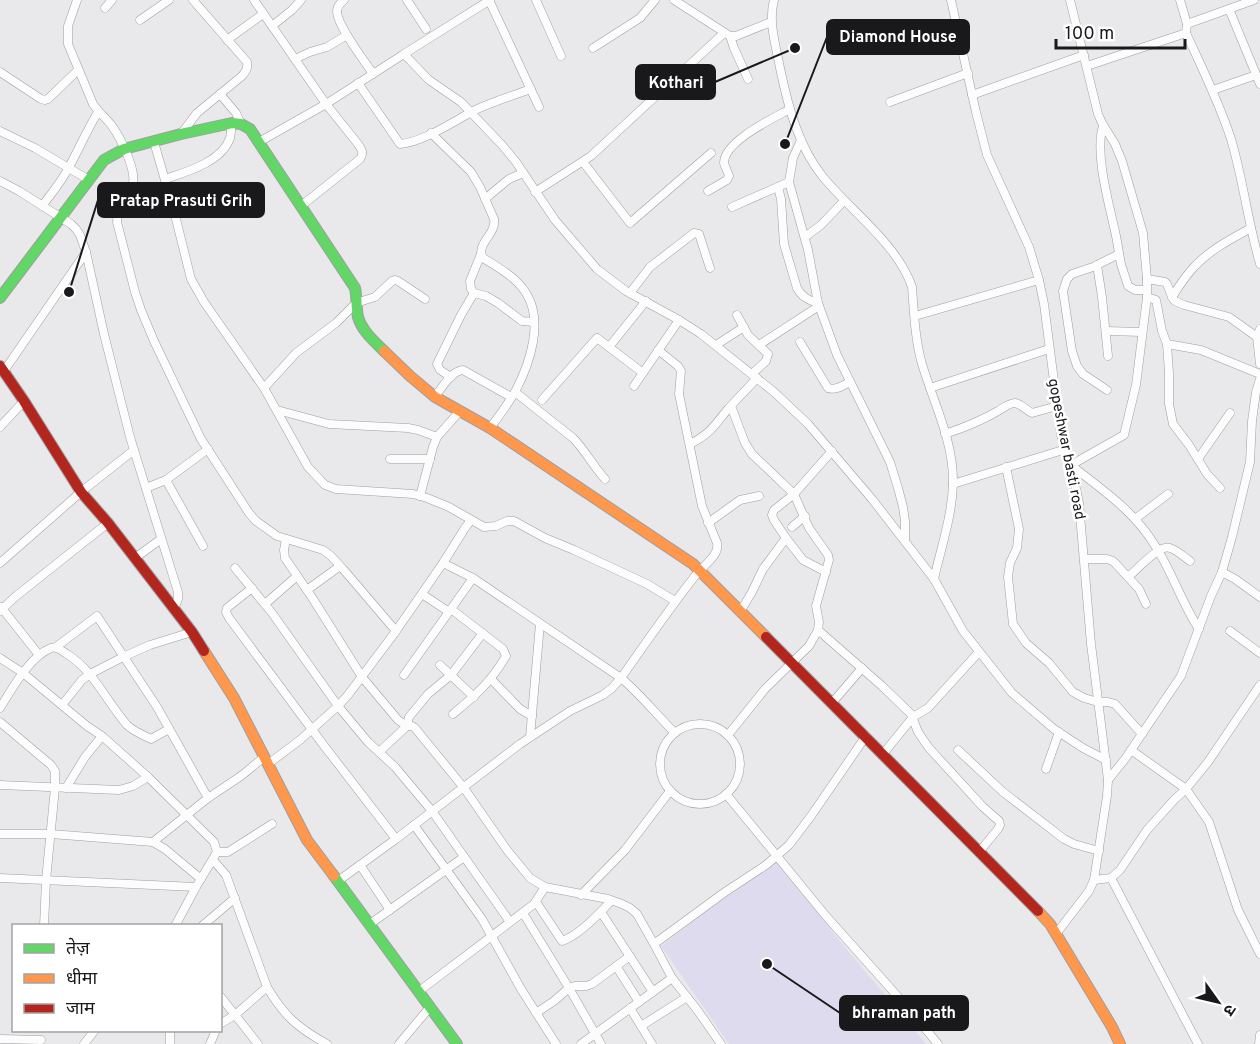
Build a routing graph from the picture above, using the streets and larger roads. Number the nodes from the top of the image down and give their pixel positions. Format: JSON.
{"nodes":[{"id":1,"x":76,"y":0,"type":"edge"},
{"id":2,"x":112,"y":0,"type":"edge"},
{"id":3,"x":169,"y":0,"type":"edge"},
{"id":4,"x":193,"y":0,"type":"edge"},
{"id":5,"x":254,"y":0,"type":"edge"},
{"id":6,"x":301,"y":0,"type":"edge"},
{"id":7,"x":344,"y":0,"type":"edge"},
{"id":8,"x":407,"y":0,"type":"edge"},
{"id":9,"x":490,"y":0,"type":"edge"},
{"id":10,"x":536,"y":0,"type":"edge"},
{"id":11,"x":656,"y":0,"type":"edge"},
{"id":12,"x":674,"y":0,"type":"edge"},
{"id":13,"x":774,"y":0,"type":"edge"},
{"id":14,"x":951,"y":0,"type":"edge"},
{"id":15,"x":1070,"y":0,"type":"edge"},
{"id":16,"x":1180,"y":0,"type":"edge"},
{"id":17,"x":1254,"y":0,"type":"edge"},
{"id":18,"x":105,"y":8,"type":"dead end"},
{"id":19,"x":1229,"y":9,"type":"junction"},
{"id":20,"x":263,"y":14,"type":"junction"},
{"id":21,"x":140,"y":20,"type":"dead end"},
{"id":22,"x":771,"y":22,"type":"junction"},
{"id":23,"x":272,"y":26,"type":"junction"},
{"id":24,"x":1187,"y":28,"type":"junction"},
{"id":25,"x":426,"y":29,"type":"dead end"},
{"id":26,"x":727,"y":34,"type":"junction"},
{"id":27,"x":347,"y":35,"type":"junction"},
{"id":28,"x":227,"y":40,"type":"junction"},
{"id":29,"x":593,"y":48,"type":"dead end"},
{"id":30,"x":404,"y":54,"type":"junction"},
{"id":31,"x":1084,"y":55,"type":"junction"},
{"id":32,"x":561,"y":56,"type":"dead end"},
{"id":33,"x":295,"y":59,"type":"junction"},
{"id":34,"x":1087,"y":66,"type":"junction"},
{"id":35,"x":78,"y":70,"type":"junction"},
{"id":36,"x":0,"y":72,"type":"edge"},
{"id":37,"x":968,"y":73,"type":"junction"},
{"id":38,"x":373,"y":74,"type":"junction"},
{"id":39,"x":1256,"y":75,"type":"junction"},
{"id":40,"x":748,"y":79,"type":"dead end"},
{"id":41,"x":358,"y":83,"type":"junction"},
{"id":42,"x":1260,"y":84,"type":"edge"},
{"id":43,"x":531,"y":89,"type":"junction"},
{"id":44,"x":1213,"y":90,"type":"junction"},
{"id":45,"x":220,"y":94,"type":"junction"},
{"id":46,"x":972,"y":95,"type":"junction"},
{"id":47,"x":890,"y":102,"type":"dead end"},
{"id":48,"x":326,"y":104,"type":"junction"},
{"id":49,"x":539,"y":107,"type":"dead end"},
{"id":50,"x":790,"y":108,"type":"junction"},
{"id":51,"x":98,"y":112,"type":"junction"},
{"id":52,"x":472,"y":112,"type":"junction"},
{"id":53,"x":236,"y":124,"type":"junction"},
{"id":54,"x":1103,"y":126,"type":"junction"},
{"id":55,"x":0,"y":131,"type":"edge"},
{"id":56,"x":431,"y":133,"type":"junction"},
{"id":57,"x":181,"y":134,"type":"junction"},
{"id":58,"x":801,"y":141,"type":"junction"},
{"id":59,"x":154,"y":142,"type":"junction"},
{"id":60,"x":259,"y":142,"type":"junction"},
{"id":61,"x":124,"y":150,"type":"junction"},
{"id":62,"x":711,"y":153,"type":"dead end"},
{"id":63,"x":583,"y":162,"type":"junction"},
{"id":64,"x":69,"y":168,"type":"junction"},
{"id":65,"x":523,"y":173,"type":"junction"},
{"id":66,"x":165,"y":179,"type":"junction"},
{"id":67,"x":88,"y":180,"type":"junction"},
{"id":68,"x":0,"y":181,"type":"edge"},
{"id":69,"x":789,"y":182,"type":"junction"},
{"id":70,"x":778,"y":187,"type":"junction"},
{"id":71,"x":708,"y":191,"type":"dead end"},
{"id":72,"x":535,"y":192,"type":"junction"},
{"id":73,"x":485,"y":199,"type":"junction"},
{"id":74,"x":844,"y":201,"type":"junction"},
{"id":75,"x":42,"y":206,"type":"junction"},
{"id":76,"x":302,"y":206,"type":"junction"},
{"id":77,"x":796,"y":206,"type":"junction"},
{"id":78,"x":732,"y":207,"type":"dead end"},
{"id":79,"x":782,"y":208,"type":"junction"},
{"id":80,"x":60,"y":218,"type":"junction"},
{"id":81,"x":1254,"y":234,"type":"edge"},
{"id":82,"x":805,"y":237,"type":"junction"},
{"id":83,"x":86,"y":252,"type":"junction"},
{"id":84,"x":481,"y":254,"type":"junction"},
{"id":85,"x":1119,"y":254,"type":"junction"},
{"id":86,"x":1260,"y":264,"type":"edge"},
{"id":87,"x":1097,"y":265,"type":"junction"},
{"id":88,"x":710,"y":268,"type":"dead end"},
{"id":89,"x":1147,"y":279,"type":"junction"},
{"id":90,"x":1039,"y":280,"type":"junction"},
{"id":91,"x":474,"y":293,"type":"junction"},
{"id":92,"x":630,"y":293,"type":"junction"},
{"id":93,"x":1146,"y":293,"type":"junction"},
{"id":94,"x":1172,"y":297,"type":"junction"},
{"id":95,"x":0,"y":298,"type":"edge"},
{"id":96,"x":425,"y":299,"type":"dead end"},
{"id":97,"x":646,"y":301,"type":"junction"},
{"id":98,"x":357,"y":303,"type":"junction"},
{"id":99,"x":818,"y":305,"type":"junction"},
{"id":100,"x":737,"y":315,"type":"dead end"},
{"id":101,"x":915,"y":316,"type":"junction"},
{"id":102,"x":679,"y":320,"type":"junction"},
{"id":103,"x":534,"y":322,"type":"junction"},
{"id":104,"x":744,"y":327,"type":"junction"},
{"id":105,"x":1106,"y":331,"type":"junction"},
{"id":106,"x":1142,"y":332,"type":"junction"},
{"id":107,"x":1258,"y":333,"type":"edge"},
{"id":108,"x":800,"y":342,"type":"dead end"},
{"id":109,"x":1167,"y":344,"type":"junction"},
{"id":110,"x":716,"y":345,"type":"junction"},
{"id":111,"x":759,"y":345,"type":"junction"},
{"id":112,"x":609,"y":347,"type":"junction"},
{"id":113,"x":1049,"y":349,"type":"junction"},
{"id":114,"x":658,"y":350,"type":"junction"},
{"id":115,"x":1108,"y":356,"type":"dead end"},
{"id":116,"x":1260,"y":364,"type":"edge"},
{"id":117,"x":2,"y":369,"type":"edge"},
{"id":118,"x":643,"y":373,"type":"junction"},
{"id":119,"x":1260,"y":374,"type":"edge"},
{"id":120,"x":755,"y":376,"type":"junction"},
{"id":121,"x":451,"y":377,"type":"junction"},
{"id":122,"x":1260,"y":379,"type":"edge"},
{"id":123,"x":850,"y":382,"type":"junction"},
{"id":124,"x":634,"y":386,"type":"dead end"},
{"id":125,"x":264,"y":388,"type":"junction"},
{"id":126,"x":930,"y":388,"type":"junction"},
{"id":127,"x":1107,"y":390,"type":"dead end"},
{"id":128,"x":1258,"y":392,"type":"edge"},
{"id":129,"x":513,"y":395,"type":"junction"},
{"id":130,"x":435,"y":396,"type":"junction"},
{"id":131,"x":542,"y":400,"type":"dead end"},
{"id":132,"x":24,"y":401,"type":"junction"},
{"id":133,"x":731,"y":406,"type":"junction"},
{"id":134,"x":1057,"y":406,"type":"junction"},
{"id":135,"x":277,"y":410,"type":"junction"},
{"id":136,"x":459,"y":411,"type":"junction"},
{"id":137,"x":1230,"y":413,"type":"dead end"},
{"id":138,"x":0,"y":427,"type":"edge"},
{"id":139,"x":490,"y":428,"type":"junction"},
{"id":140,"x":945,"y":434,"type":"junction"},
{"id":141,"x":437,"y":437,"type":"junction"},
{"id":142,"x":690,"y":444,"type":"junction"},
{"id":143,"x":208,"y":449,"type":"junction"},
{"id":144,"x":1066,"y":449,"type":"junction"},
{"id":145,"x":134,"y":450,"type":"junction"},
{"id":146,"x":832,"y":451,"type":"junction"},
{"id":147,"x":390,"y":459,"type":"dead end"},
{"id":148,"x":430,"y":459,"type":"junction"},
{"id":149,"x":1198,"y":459,"type":"junction"},
{"id":150,"x":1071,"y":465,"type":"junction"},
{"id":151,"x":1006,"y":467,"type":"junction"},
{"id":152,"x":605,"y":479,"type":"dead end"},
{"id":153,"x":166,"y":480,"type":"junction"},
{"id":154,"x":953,"y":484,"type":"junction"},
{"id":155,"x":146,"y":488,"type":"junction"},
{"id":156,"x":1220,"y":488,"type":"dead end"},
{"id":157,"x":81,"y":492,"type":"junction"},
{"id":158,"x":1168,"y":494,"type":"dead end"},
{"id":159,"x":794,"y":495,"type":"junction"},
{"id":160,"x":420,"y":496,"type":"junction"},
{"id":161,"x":759,"y":496,"type":"dead end"},
{"id":162,"x":805,"y":516,"type":"junction"},
{"id":163,"x":1135,"y":519,"type":"junction"},
{"id":164,"x":471,"y":520,"type":"junction"},
{"id":165,"x":108,"y":522,"type":"junction"},
{"id":166,"x":708,"y":523,"type":"junction"},
{"id":167,"x":792,"y":527,"type":"dead end"},
{"id":168,"x":786,"y":538,"type":"junction"},
{"id":169,"x":161,"y":539,"type":"junction"},
{"id":170,"x":286,"y":539,"type":"junction"},
{"id":171,"x":905,"y":541,"type":"junction"},
{"id":172,"x":202,"y":546,"type":"dead end"},
{"id":173,"x":1158,"y":550,"type":"junction"},
{"id":174,"x":135,"y":558,"type":"junction"},
{"id":175,"x":1085,"y":559,"type":"junction"},
{"id":176,"x":1190,"y":561,"type":"dead end"},
{"id":177,"x":0,"y":563,"type":"edge"},
{"id":178,"x":443,"y":563,"type":"junction"},
{"id":179,"x":340,"y":566,"type":"junction"},
{"id":180,"x":235,"y":568,"type":"dead end"},
{"id":181,"x":699,"y":570,"type":"junction"},
{"id":182,"x":826,"y":572,"type":"junction"},
{"id":183,"x":1222,"y":573,"type":"junction"},
{"id":184,"x":297,"y":576,"type":"junction"},
{"id":185,"x":1128,"y":577,"type":"junction"},
{"id":186,"x":472,"y":578,"type":"junction"},
{"id":187,"x":934,"y":579,"type":"junction"},
{"id":188,"x":252,"y":588,"type":"junction"},
{"id":189,"x":307,"y":590,"type":"junction"},
{"id":190,"x":422,"y":594,"type":"junction"},
{"id":191,"x":1260,"y":597,"type":"edge"},
{"id":192,"x":675,"y":601,"type":"junction"},
{"id":193,"x":265,"y":604,"type":"junction"},
{"id":194,"x":1146,"y":604,"type":"dead end"},
{"id":195,"x":1,"y":609,"type":"edge"},
{"id":196,"x":174,"y":609,"type":"junction"},
{"id":197,"x":450,"y":611,"type":"junction"},
{"id":198,"x":740,"y":612,"type":"junction"},
{"id":199,"x":540,"y":624,"type":"junction"},
{"id":200,"x":1199,"y":629,"type":"junction"},
{"id":201,"x":818,"y":630,"type":"junction"},
{"id":202,"x":396,"y":631,"type":"junction"},
{"id":203,"x":1230,"y":631,"type":"dead end"},
{"id":204,"x":192,"y":632,"type":"junction"},
{"id":205,"x":483,"y":633,"type":"junction"},
{"id":206,"x":56,"y":647,"type":"junction"},
{"id":207,"x":978,"y":653,"type":"junction"},
{"id":208,"x":1260,"y":653,"type":"edge"},
{"id":209,"x":39,"y":655,"type":"junction"},
{"id":210,"x":125,"y":656,"type":"junction"},
{"id":211,"x":0,"y":658,"type":"edge"},
{"id":212,"x":791,"y":663,"type":"junction"},
{"id":213,"x":440,"y":665,"type":"dead end"},
{"id":214,"x":862,"y":668,"type":"junction"},
{"id":215,"x":23,"y":673,"type":"junction"},
{"id":216,"x":90,"y":674,"type":"junction"},
{"id":217,"x":404,"y":675,"type":"dead end"},
{"id":218,"x":451,"y":675,"type":"junction"},
{"id":219,"x":362,"y":677,"type":"junction"},
{"id":220,"x":621,"y":678,"type":"junction"},
{"id":221,"x":491,"y":679,"type":"junction"},
{"id":222,"x":1260,"y":685,"type":"edge"},
{"id":223,"x":474,"y":698,"type":"junction"},
{"id":224,"x":1098,"y":702,"type":"junction"},
{"id":225,"x":832,"y":703,"type":"junction"},
{"id":226,"x":62,"y":705,"type":"junction"},
{"id":227,"x":338,"y":706,"type":"junction"},
{"id":228,"x":0,"y":708,"type":"edge"},
{"id":229,"x":453,"y":714,"type":"dead end"},
{"id":230,"x":532,"y":716,"type":"junction"},
{"id":231,"x":913,"y":717,"type":"junction"},
{"id":232,"x":0,"y":722,"type":"edge"},
{"id":233,"x":407,"y":726,"type":"junction"},
{"id":234,"x":169,"y":729,"type":"junction"},
{"id":235,"x":312,"y":729,"type":"junction"},
{"id":236,"x":674,"y":732,"type":"junction"},
{"id":237,"x":1059,"y":732,"type":"junction"},
{"id":238,"x":1142,"y":734,"type":"junction"},
{"id":239,"x":728,"y":735,"type":"junction"},
{"id":240,"x":102,"y":736,"type":"junction"},
{"id":241,"x":866,"y":736,"type":"junction"},
{"id":242,"x":530,"y":737,"type":"junction"},
{"id":243,"x":958,"y":750,"type":"dead end"},
{"id":244,"x":1131,"y":750,"type":"junction"},
{"id":245,"x":379,"y":752,"type":"junction"},
{"id":246,"x":883,"y":754,"type":"junction"},
{"id":247,"x":1106,"y":760,"type":"junction"},
{"id":248,"x":266,"y":761,"type":"junction"},
{"id":249,"x":1046,"y":769,"type":"dead end"},
{"id":250,"x":148,"y":777,"type":"junction"},
{"id":251,"x":1108,"y":780,"type":"junction"},
{"id":252,"x":0,"y":785,"type":"edge"},
{"id":253,"x":55,"y":788,"type":"junction"},
{"id":254,"x":66,"y":788,"type":"junction"},
{"id":255,"x":464,"y":788,"type":"junction"},
{"id":256,"x":1186,"y":789,"type":"junction"},
{"id":257,"x":670,"y":791,"type":"junction"},
{"id":258,"x":726,"y":794,"type":"junction"},
{"id":259,"x":208,"y":798,"type":"junction"},
{"id":260,"x":432,"y":812,"type":"junction"},
{"id":261,"x":188,"y":815,"type":"junction"},
{"id":262,"x":272,"y":824,"type":"dead end"},
{"id":263,"x":414,"y":825,"type":"junction"},
{"id":264,"x":0,"y":834,"type":"edge"},
{"id":265,"x":51,"y":834,"type":"junction"},
{"id":266,"x":396,"y":840,"type":"junction"},
{"id":267,"x":153,"y":842,"type":"junction"},
{"id":268,"x":1099,"y":851,"type":"junction"},
{"id":269,"x":217,"y":852,"type":"junction"},
{"id":270,"x":979,"y":852,"type":"junction"},
{"id":271,"x":777,"y":856,"type":"junction"},
{"id":272,"x":464,"y":857,"type":"junction"},
{"id":273,"x":213,"y":860,"type":"junction"},
{"id":274,"x":360,"y":865,"type":"junction"},
{"id":275,"x":447,"y":870,"type":"junction"},
{"id":276,"x":0,"y":878,"type":"edge"},
{"id":277,"x":1111,"y":878,"type":"junction"},
{"id":278,"x":201,"y":879,"type":"junction"},
{"id":279,"x":46,"y":880,"type":"junction"},
{"id":280,"x":1094,"y":880,"type":"junction"},
{"id":281,"x":338,"y":882,"type":"junction"},
{"id":282,"x":196,"y":887,"type":"junction"},
{"id":283,"x":545,"y":887,"type":"junction"},
{"id":284,"x":581,"y":895,"type":"junction"},
{"id":285,"x":234,"y":898,"type":"junction"},
{"id":286,"x":611,"y":901,"type":"junction"},
{"id":287,"x":536,"y":902,"type":"junction"},
{"id":288,"x":390,"y":910,"type":"junction"},
{"id":289,"x":601,"y":912,"type":"junction"},
{"id":290,"x":523,"y":913,"type":"junction"},
{"id":291,"x":510,"y":922,"type":"junction"},
{"id":292,"x":44,"y":924,"type":"edge"},
{"id":293,"x":176,"y":924,"type":"edge"},
{"id":294,"x":204,"y":924,"type":"edge"},
{"id":295,"x":370,"y":924,"type":"junction"},
{"id":296,"x":1056,"y":934,"type":"junction"},
{"id":297,"x":491,"y":937,"type":"junction"},
{"id":298,"x":654,"y":944,"type":"junction"},
{"id":299,"x":1260,"y":954,"type":"edge"},
{"id":300,"x":630,"y":956,"type":"junction"},
{"id":301,"x":616,"y":966,"type":"junction"},
{"id":302,"x":672,"y":978,"type":"junction"},
{"id":303,"x":267,"y":987,"type":"junction"},
{"id":304,"x":569,"y":988,"type":"junction"},
{"id":305,"x":418,"y":992,"type":"junction"},
{"id":306,"x":653,"y":992,"type":"junction"},
{"id":307,"x":687,"y":997,"type":"junction"},
{"id":308,"x":222,"y":999,"type":"edge"},
{"id":309,"x":639,"y":1002,"type":"junction"},
{"id":310,"x":430,"y":1008,"type":"junction"},
{"id":311,"x":630,"y":1008,"type":"junction"},
{"id":312,"x":536,"y":1013,"type":"junction"},
{"id":313,"x":234,"y":1015,"type":"junction"},
{"id":314,"x":222,"y":1023,"type":"edge"},
{"id":315,"x":641,"y":1026,"type":"junction"},
{"id":316,"x":93,"y":1032,"type":"edge"},
{"id":317,"x":594,"y":1034,"type":"junction"},
{"id":318,"x":1260,"y":1035,"type":"edge"},
{"id":319,"x":0,"y":1039,"type":"edge"},
{"id":320,"x":41,"y":1042,"type":"edge"},
{"id":321,"x":84,"y":1044,"type":"edge"},
{"id":322,"x":258,"y":1044,"type":"edge"},
{"id":323,"x":327,"y":1044,"type":"edge"},
{"id":324,"x":399,"y":1044,"type":"edge"},
{"id":325,"x":457,"y":1044,"type":"edge"},
{"id":326,"x":556,"y":1044,"type":"edge"},
{"id":327,"x":580,"y":1044,"type":"edge"},
{"id":328,"x":601,"y":1044,"type":"edge"},
{"id":329,"x":652,"y":1044,"type":"edge"},
{"id":330,"x":721,"y":1044,"type":"edge"},
{"id":331,"x":938,"y":1044,"type":"edge"},
{"id":332,"x":1119,"y":1044,"type":"edge"},
{"id":333,"x":1198,"y":1044,"type":"edge"},
{"id":334,"x":1259,"y":1044,"type":"edge"}],
"edges":[{"from":1,"to":35,"type":"street"},
{"from":2,"to":18,"type":"street"},
{"from":3,"to":21,"type":"street"},
{"from":4,"to":28,"type":"street"},
{"from":5,"to":20,"type":"street"},
{"from":6,"to":23,"type":"street"},
{"from":7,"to":27,"type":"street"},
{"from":8,"to":25,"type":"street"},
{"from":9,"to":30,"type":"street"},
{"from":9,"to":43,"type":"street"},
{"from":10,"to":32,"type":"street"},
{"from":11,"to":29,"type":"street"},
{"from":12,"to":26,"type":"street"},
{"from":13,"to":22,"type":"street"},
{"from":14,"to":37,"type":"street","name":"gopeshwar basti road"},
{"from":15,"to":31,"type":"street"},
{"from":16,"to":24,"type":"street"},
{"from":17,"to":19,"type":"street"},
{"from":19,"to":24,"type":"street"},
{"from":19,"to":39,"type":"street"},
{"from":20,"to":23,"type":"street"},
{"from":20,"to":28,"type":"street"},
{"from":22,"to":26,"type":"street"},
{"from":22,"to":50,"type":"street"},
{"from":23,"to":33,"type":"street"},
{"from":24,"to":34,"type":"street"},
{"from":24,"to":44,"type":"street"},
{"from":26,"to":40,"type":"street"},
{"from":26,"to":63,"type":"street"},
{"from":27,"to":33,"type":"street"},
{"from":27,"to":38,"type":"street"},
{"from":28,"to":45,"type":"street"},
{"from":30,"to":38,"type":"street"},
{"from":30,"to":52,"type":"street"},
{"from":31,"to":34,"type":"street"},
{"from":31,"to":46,"type":"street"},
{"from":33,"to":48,"type":"street"},
{"from":34,"to":54,"type":"street"},
{"from":35,"to":36,"type":"street"},
{"from":35,"to":51,"type":"street"},
{"from":37,"to":46,"type":"street","name":"gopeshwar basti road"},
{"from":37,"to":47,"type":"street"},
{"from":38,"to":41,"type":"street"},
{"from":39,"to":42,"type":"street"},
{"from":39,"to":44,"type":"street"},
{"from":41,"to":48,"type":"street"},
{"from":41,"to":56,"type":"street"},
{"from":43,"to":49,"type":"street"},
{"from":43,"to":52,"type":"street"},
{"from":44,"to":81,"type":"street"},
{"from":45,"to":53,"type":"street"},
{"from":45,"to":57,"type":"street"},
{"from":46,"to":90,"type":"street","name":"gopeshwar basti road"},
{"from":48,"to":60,"type":"street"},
{"from":48,"to":76,"type":"street"},
{"from":50,"to":58,"type":"street"},
{"from":50,"to":71,"type":"street"},
{"from":51,"to":61,"type":"street"},
{"from":51,"to":64,"type":"street"},
{"from":52,"to":56,"type":"street"},
{"from":52,"to":65,"type":"street"},
{"from":53,"to":57,"type":"street"},
{"from":53,"to":60,"type":"street"},
{"from":53,"to":66,"type":"street"},
{"from":54,"to":85,"type":"street"},
{"from":54,"to":89,"type":"street"},
{"from":55,"to":64,"type":"street"},
{"from":56,"to":73,"type":"street"},
{"from":57,"to":59,"type":"street"},
{"from":58,"to":69,"type":"street"},
{"from":58,"to":74,"type":"street"},
{"from":59,"to":61,"type":"street"},
{"from":59,"to":66,"type":"street"},
{"from":60,"to":76,"type":"street"},
{"from":61,"to":67,"type":"street"},
{"from":61,"to":143,"type":"street"},
{"from":62,"to":63,"type":"street"},
{"from":63,"to":72,"type":"street"},
{"from":64,"to":67,"type":"street"},
{"from":64,"to":75,"type":"street"},
{"from":65,"to":72,"type":"street"},
{"from":65,"to":73,"type":"street"},
{"from":66,"to":125,"type":"street"},
{"from":67,"to":80,"type":"street"},
{"from":68,"to":75,"type":"street"},
{"from":69,"to":70,"type":"street"},
{"from":69,"to":77,"type":"street"},
{"from":70,"to":78,"type":"street"},
{"from":70,"to":79,"type":"street"},
{"from":72,"to":92,"type":"street"},
{"from":73,"to":84,"type":"street"},
{"from":74,"to":82,"type":"street"},
{"from":74,"to":101,"type":"street"},
{"from":75,"to":80,"type":"street"},
{"from":76,"to":98,"type":"street"},
{"from":77,"to":79,"type":"street"},
{"from":77,"to":82,"type":"street"},
{"from":79,"to":99,"type":"street"},
{"from":80,"to":83,"type":"street"},
{"from":80,"to":95,"type":"street"},
{"from":81,"to":86,"type":"street"},
{"from":81,"to":94,"type":"street"},
{"from":82,"to":99,"type":"street"},
{"from":83,"to":117,"type":"street"},
{"from":83,"to":145,"type":"street"},
{"from":84,"to":91,"type":"street"},
{"from":84,"to":103,"type":"street"},
{"from":85,"to":87,"type":"street"},
{"from":85,"to":93,"type":"street"},
{"from":87,"to":105,"type":"street"},
{"from":87,"to":127,"type":"street"},
{"from":88,"to":92,"type":"street"},
{"from":89,"to":93,"type":"street"},
{"from":89,"to":94,"type":"street"},
{"from":90,"to":101,"type":"street"},
{"from":90,"to":113,"type":"street","name":"gopeshwar basti road"},
{"from":91,"to":103,"type":"street"},
{"from":91,"to":121,"type":"street"},
{"from":92,"to":97,"type":"street"},
{"from":93,"to":106,"type":"street"},
{"from":93,"to":109,"type":"street"},
{"from":94,"to":107,"type":"street"},
{"from":96,"to":98,"type":"street"},
{"from":97,"to":102,"type":"street"},
{"from":97,"to":112,"type":"street"},
{"from":98,"to":125,"type":"street"},
{"from":98,"to":130,"type":"street"},
{"from":99,"to":111,"type":"street"},
{"from":99,"to":123,"type":"street"},
{"from":100,"to":104,"type":"street"},
{"from":101,"to":126,"type":"street"},
{"from":102,"to":110,"type":"street"},
{"from":102,"to":114,"type":"street"},
{"from":103,"to":129,"type":"street"},
{"from":104,"to":110,"type":"street"},
{"from":104,"to":111,"type":"street"},
{"from":105,"to":106,"type":"street"},
{"from":105,"to":115,"type":"street"},
{"from":106,"to":150,"type":"street"},
{"from":107,"to":116,"type":"street"},
{"from":108,"to":123,"type":"street"},
{"from":109,"to":119,"type":"street"},
{"from":109,"to":149,"type":"street"},
{"from":110,"to":120,"type":"street"},
{"from":111,"to":120,"type":"street"},
{"from":112,"to":118,"type":"street"},
{"from":112,"to":131,"type":"street"},
{"from":113,"to":126,"type":"street"},
{"from":113,"to":134,"type":"street","name":"gopeshwar basti road"},
{"from":114,"to":118,"type":"street"},
{"from":114,"to":142,"type":"street"},
{"from":117,"to":132,"type":"street"},
{"from":118,"to":124,"type":"street"},
{"from":120,"to":133,"type":"street"},
{"from":120,"to":146,"type":"street"},
{"from":121,"to":129,"type":"street"},
{"from":121,"to":130,"type":"street"},
{"from":122,"to":128,"type":"street"},
{"from":123,"to":171,"type":"street"},
{"from":125,"to":135,"type":"street"},
{"from":126,"to":140,"type":"street"},
{"from":128,"to":183,"type":"street"},
{"from":129,"to":139,"type":"street"},
{"from":129,"to":152,"type":"street"},
{"from":130,"to":136,"type":"street"},
{"from":132,"to":138,"type":"street"},
{"from":132,"to":157,"type":"street"},
{"from":133,"to":142,"type":"street"},
{"from":133,"to":159,"type":"street"},
{"from":134,"to":140,"type":"street"},
{"from":134,"to":144,"type":"street","name":"gopeshwar basti road"},
{"from":135,"to":141,"type":"street"},
{"from":135,"to":160,"type":"street"},
{"from":136,"to":139,"type":"street"},
{"from":136,"to":141,"type":"street"},
{"from":137,"to":149,"type":"street"},
{"from":139,"to":181,"type":"street"},
{"from":140,"to":154,"type":"street"},
{"from":141,"to":148,"type":"street"},
{"from":142,"to":166,"type":"street"},
{"from":143,"to":153,"type":"street"},
{"from":143,"to":170,"type":"street"},
{"from":144,"to":150,"type":"street","name":"gopeshwar basti road"},
{"from":144,"to":151,"type":"street"},
{"from":145,"to":155,"type":"street"},
{"from":145,"to":157,"type":"street"},
{"from":146,"to":159,"type":"street"},
{"from":146,"to":171,"type":"street"},
{"from":147,"to":148,"type":"street"},
{"from":148,"to":160,"type":"street"},
{"from":149,"to":156,"type":"street"},
{"from":150,"to":163,"type":"street"},
{"from":150,"to":175,"type":"street","name":"gopeshwar basti road"},
{"from":151,"to":154,"type":"street"},
{"from":151,"to":224,"type":"street"},
{"from":153,"to":155,"type":"street"},
{"from":153,"to":172,"type":"street"},
{"from":154,"to":187,"type":"street"},
{"from":155,"to":169,"type":"street"},
{"from":157,"to":165,"type":"street"},
{"from":157,"to":177,"type":"street"},
{"from":158,"to":163,"type":"street"},
{"from":159,"to":162,"type":"street"},
{"from":159,"to":168,"type":"street"},
{"from":160,"to":164,"type":"street"},
{"from":161,"to":166,"type":"street"},
{"from":162,"to":167,"type":"street"},
{"from":162,"to":182,"type":"street"},
{"from":163,"to":173,"type":"street"},
{"from":164,"to":178,"type":"street"},
{"from":164,"to":192,"type":"street"},
{"from":165,"to":174,"type":"street"},
{"from":165,"to":195,"type":"street"},
{"from":166,"to":181,"type":"street"},
{"from":168,"to":182,"type":"street"},
{"from":168,"to":198,"type":"street"},
{"from":169,"to":174,"type":"street"},
{"from":169,"to":196,"type":"street"},
{"from":170,"to":179,"type":"street"},
{"from":170,"to":184,"type":"street"},
{"from":171,"to":187,"type":"street"},
{"from":173,"to":176,"type":"street"},
{"from":173,"to":185,"type":"street"},
{"from":173,"to":200,"type":"street"},
{"from":174,"to":196,"type":"street"},
{"from":175,"to":185,"type":"street"},
{"from":175,"to":224,"type":"street","name":"gopeshwar basti road"},
{"from":178,"to":186,"type":"street"},
{"from":178,"to":190,"type":"street"},
{"from":179,"to":189,"type":"street"},
{"from":179,"to":202,"type":"street"},
{"from":180,"to":188,"type":"street"},
{"from":181,"to":192,"type":"street"},
{"from":181,"to":198,"type":"street"},
{"from":182,"to":201,"type":"street"},
{"from":183,"to":191,"type":"street"},
{"from":183,"to":200,"type":"street"},
{"from":184,"to":189,"type":"street"},
{"from":184,"to":193,"type":"street"},
{"from":185,"to":194,"type":"street"},
{"from":186,"to":197,"type":"street"},
{"from":186,"to":199,"type":"street"},
{"from":187,"to":207,"type":"street"},
{"from":188,"to":193,"type":"street"},
{"from":188,"to":235,"type":"street"},
{"from":189,"to":219,"type":"street"},
{"from":190,"to":197,"type":"street"},
{"from":190,"to":202,"type":"street"},
{"from":192,"to":220,"type":"street"},
{"from":193,"to":227,"type":"street"},
{"from":195,"to":209,"type":"street"},
{"from":196,"to":204,"type":"street"},
{"from":197,"to":205,"type":"street"},
{"from":197,"to":217,"type":"street"},
{"from":198,"to":212,"type":"street"},
{"from":199,"to":220,"type":"street"},
{"from":199,"to":230,"type":"street"},
{"from":200,"to":238,"type":"street"},
{"from":201,"to":212,"type":"street"},
{"from":201,"to":214,"type":"street"},
{"from":202,"to":219,"type":"street"},
{"from":203,"to":208,"type":"street"},
{"from":204,"to":210,"type":"street"},
{"from":204,"to":248,"type":"street"},
{"from":205,"to":218,"type":"street"},
{"from":205,"to":221,"type":"street"},
{"from":206,"to":209,"type":"street"},
{"from":206,"to":210,"type":"street"},
{"from":206,"to":216,"type":"street"},
{"from":207,"to":231,"type":"street"},
{"from":207,"to":237,"type":"street"},
{"from":209,"to":215,"type":"street"},
{"from":210,"to":216,"type":"street"},
{"from":210,"to":234,"type":"street"},
{"from":211,"to":215,"type":"street"},
{"from":212,"to":225,"type":"street"},
{"from":212,"to":239,"type":"street"},
{"from":213,"to":218,"type":"street"},
{"from":214,"to":225,"type":"street"},
{"from":214,"to":231,"type":"street"},
{"from":215,"to":226,"type":"street"},
{"from":215,"to":228,"type":"street"},
{"from":216,"to":226,"type":"street"},
{"from":216,"to":234,"type":"street"},
{"from":218,"to":223,"type":"street"},
{"from":218,"to":233,"type":"street"},
{"from":219,"to":227,"type":"street"},
{"from":219,"to":233,"type":"street"},
{"from":220,"to":236,"type":"street"},
{"from":220,"to":242,"type":"street"},
{"from":221,"to":223,"type":"street"},
{"from":221,"to":230,"type":"street"},
{"from":222,"to":256,"type":"street"},
{"from":223,"to":229,"type":"street"},
{"from":224,"to":238,"type":"street"},
{"from":224,"to":247,"type":"street","name":"gopeshwar basti road"},
{"from":225,"to":241,"type":"street"},
{"from":226,"to":240,"type":"street"},
{"from":227,"to":235,"type":"street"},
{"from":227,"to":245,"type":"street"},
{"from":230,"to":242,"type":"street"},
{"from":231,"to":246,"type":"street"},
{"from":231,"to":270,"type":"street"},
{"from":232,"to":253,"type":"street"},
{"from":233,"to":245,"type":"street"},
{"from":233,"to":255,"type":"street"},
{"from":234,"to":259,"type":"street"},
{"from":235,"to":248,"type":"street"},
{"from":235,"to":266,"type":"street"},
{"from":236,"to":239,"type":"street"},
{"from":236,"to":257,"type":"street"},
{"from":237,"to":247,"type":"street"},
{"from":237,"to":249,"type":"street"},
{"from":238,"to":244,"type":"street"},
{"from":239,"to":258,"type":"street"},
{"from":240,"to":250,"type":"street"},
{"from":240,"to":254,"type":"street"},
{"from":241,"to":246,"type":"street"},
{"from":241,"to":271,"type":"street"},
{"from":242,"to":255,"type":"street"},
{"from":243,"to":268,"type":"street"},
{"from":244,"to":251,"type":"street"},
{"from":244,"to":256,"type":"street"},
{"from":245,"to":260,"type":"street"},
{"from":246,"to":270,"type":"street"},
{"from":247,"to":251,"type":"street","name":"gopeshwar basti road"},
{"from":248,"to":259,"type":"street"},
{"from":248,"to":281,"type":"street"},
{"from":250,"to":254,"type":"street"},
{"from":250,"to":261,"type":"street"},
{"from":251,"to":268,"type":"street","name":"gopeshwar basti road"},
{"from":252,"to":253,"type":"street"},
{"from":253,"to":254,"type":"street"},
{"from":253,"to":265,"type":"street"},
{"from":255,"to":260,"type":"street"},
{"from":255,"to":283,"type":"street"},
{"from":256,"to":277,"type":"street"},
{"from":256,"to":299,"type":"street"},
{"from":257,"to":258,"type":"street"},
{"from":257,"to":284,"type":"street"},
{"from":258,"to":271,"type":"street"},
{"from":259,"to":261,"type":"street"},
{"from":260,"to":263,"type":"street"},
{"from":260,"to":272,"type":"street"},
{"from":261,"to":267,"type":"street"},
{"from":261,"to":269,"type":"street"},
{"from":262,"to":269,"type":"street"},
{"from":263,"to":266,"type":"street"},
{"from":263,"to":275,"type":"street"},
{"from":264,"to":265,"type":"street"},
{"from":265,"to":267,"type":"street"},
{"from":265,"to":279,"type":"street"},
{"from":266,"to":274,"type":"street"},
{"from":267,"to":278,"type":"street"},
{"from":268,"to":280,"type":"street","name":"gopeshwar basti road"},
{"from":269,"to":273,"type":"street"},
{"from":270,"to":296,"type":"street"},
{"from":271,"to":298,"type":"street"},
{"from":271,"to":331,"type":"street"},
{"from":272,"to":275,"type":"street"},
{"from":272,"to":291,"type":"street"},
{"from":273,"to":278,"type":"street"},
{"from":273,"to":285,"type":"street"},
{"from":274,"to":281,"type":"street"},
{"from":274,"to":288,"type":"street"},
{"from":275,"to":288,"type":"street"},
{"from":275,"to":297,"type":"street"},
{"from":276,"to":279,"type":"street"},
{"from":277,"to":280,"type":"street"},
{"from":277,"to":333,"type":"street"},
{"from":278,"to":282,"type":"street"},
{"from":279,"to":282,"type":"street"},
{"from":279,"to":292,"type":"street"},
{"from":280,"to":296,"type":"street","name":"gopeshwar basti road"},
{"from":281,"to":295,"type":"street"},
{"from":282,"to":293,"type":"street"},
{"from":283,"to":284,"type":"street"},
{"from":283,"to":287,"type":"street"},
{"from":284,"to":286,"type":"street"},
{"from":285,"to":294,"type":"street"},
{"from":285,"to":303,"type":"street"},
{"from":286,"to":289,"type":"street"},
{"from":286,"to":298,"type":"street"},
{"from":287,"to":289,"type":"street"},
{"from":287,"to":290,"type":"street"},
{"from":288,"to":295,"type":"street"},
{"from":289,"to":300,"type":"street"},
{"from":290,"to":291,"type":"street"},
{"from":290,"to":304,"type":"street"},
{"from":291,"to":297,"type":"street"},
{"from":295,"to":305,"type":"street"},
{"from":296,"to":332,"type":"street"},
{"from":297,"to":305,"type":"street"},
{"from":297,"to":312,"type":"street"},
{"from":298,"to":302,"type":"street"},
{"from":300,"to":301,"type":"street"},
{"from":300,"to":306,"type":"street"},
{"from":301,"to":304,"type":"street"},
{"from":301,"to":309,"type":"street"},
{"from":302,"to":306,"type":"street"},
{"from":302,"to":307,"type":"street"},
{"from":303,"to":313,"type":"street"},
{"from":303,"to":323,"type":"street"},
{"from":304,"to":312,"type":"street"},
{"from":304,"to":317,"type":"street"},
{"from":305,"to":310,"type":"street"},
{"from":306,"to":309,"type":"street"},
{"from":307,"to":315,"type":"street"},
{"from":307,"to":330,"type":"street"},
{"from":308,"to":313,"type":"street"},
{"from":309,"to":311,"type":"street"},
{"from":310,"to":324,"type":"street"},
{"from":310,"to":325,"type":"street"},
{"from":311,"to":315,"type":"street"},
{"from":311,"to":317,"type":"street"},
{"from":312,"to":326,"type":"street"},
{"from":313,"to":314,"type":"street"},
{"from":313,"to":322,"type":"street"},
{"from":315,"to":329,"type":"street"},
{"from":316,"to":321,"type":"street"},
{"from":317,"to":327,"type":"street"},
{"from":317,"to":328,"type":"street"},
{"from":318,"to":334,"type":"street"},
{"from":319,"to":320,"type":"street"}]}
